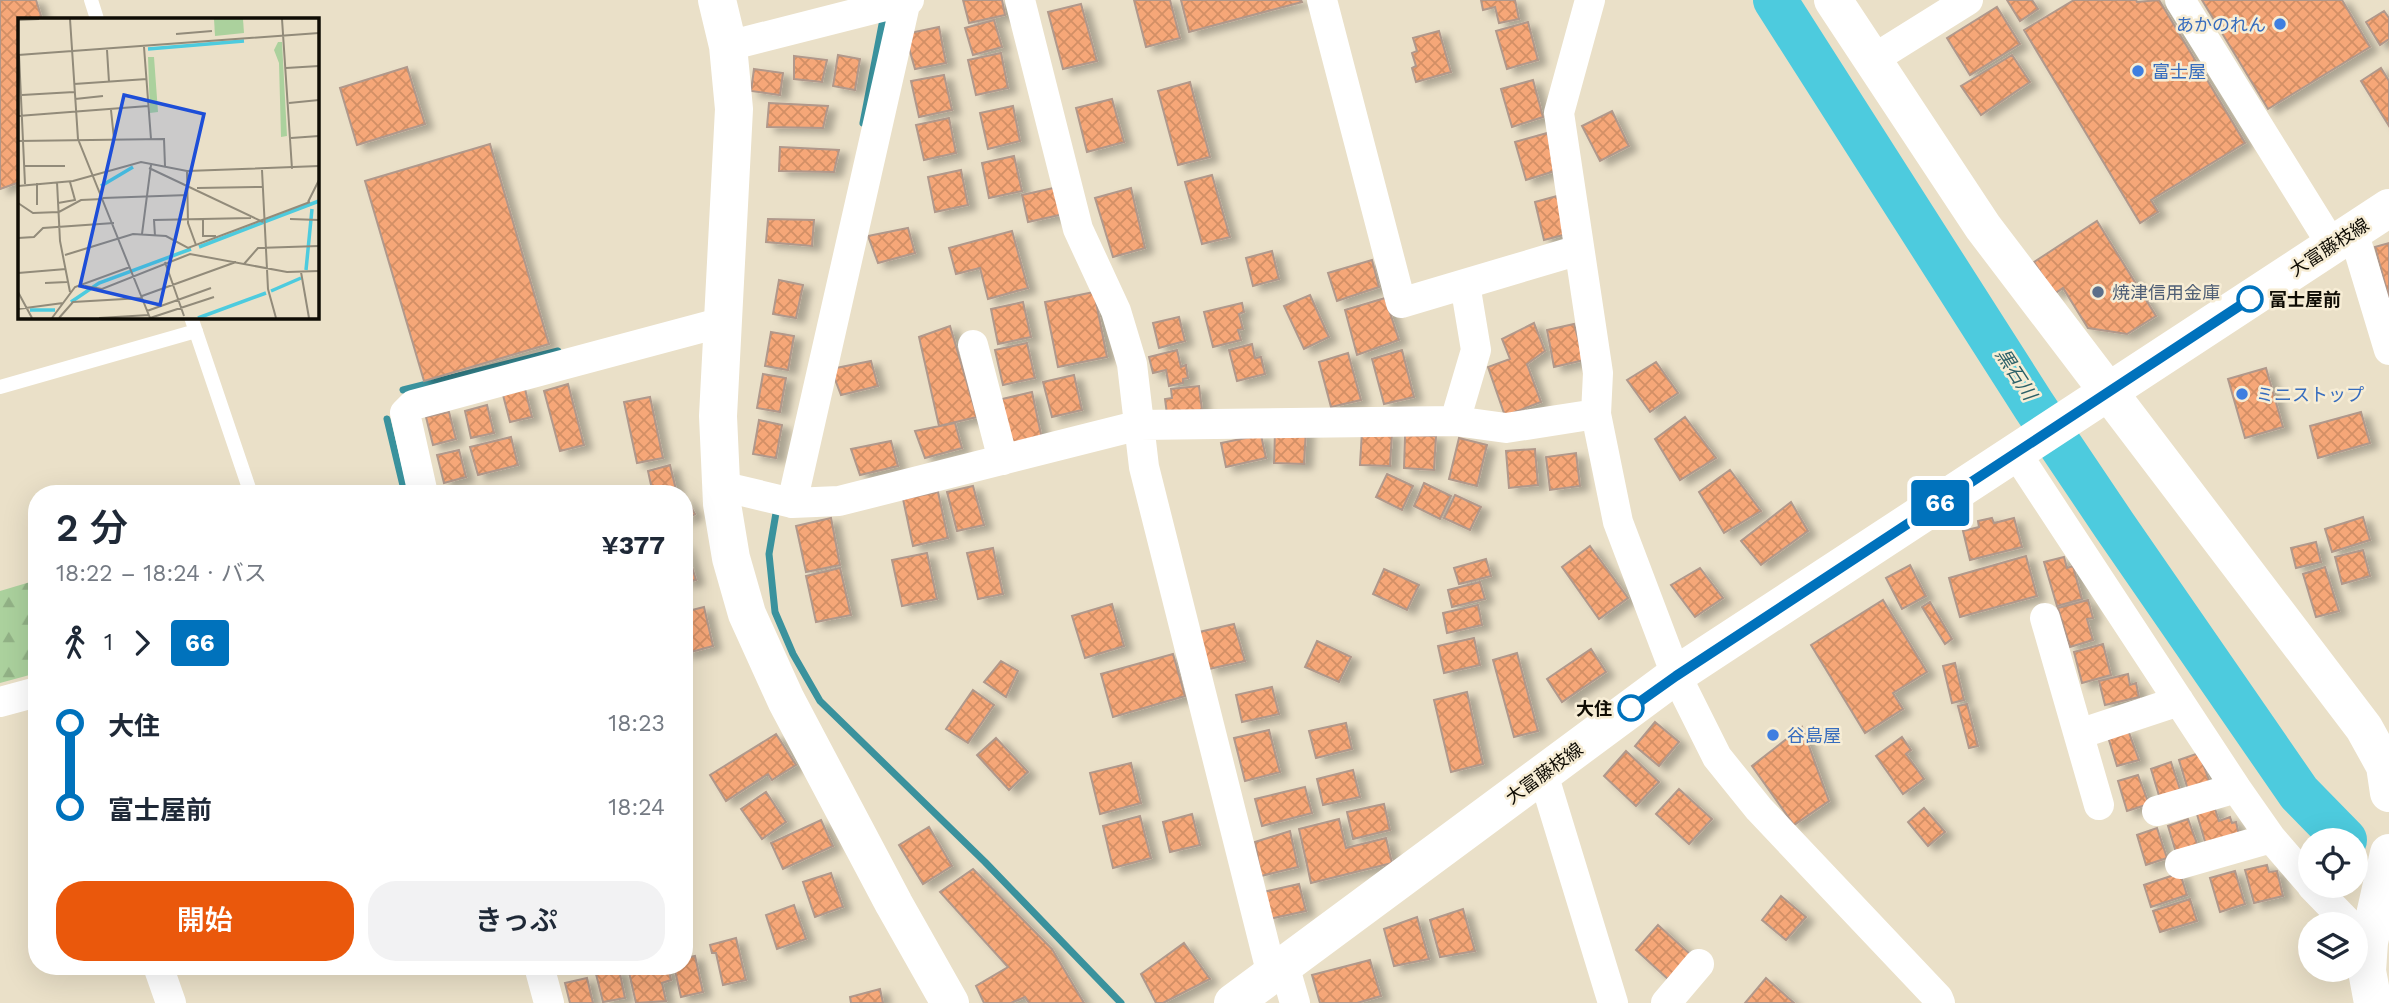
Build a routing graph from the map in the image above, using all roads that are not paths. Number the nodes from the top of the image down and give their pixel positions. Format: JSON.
{"nodes":[{"id":1,"x":91,"y":0,"type":"edge"},
{"id":2,"x":717,"y":0,"type":"edge"},
{"id":3,"x":1020,"y":0,"type":"edge"},
{"id":4,"x":1322,"y":0,"type":"edge"},
{"id":5,"x":1590,"y":0,"type":"edge"},
{"id":6,"x":1833,"y":0,"type":"edge"},
{"id":7,"x":1968,"y":0,"type":"edge"},
{"id":8,"x":2180,"y":0,"type":"edge"},
{"id":9,"x":892,"y":3,"type":"edge"},
{"id":10,"x":97,"y":18,"type":"edge"},
{"id":11,"x":728,"y":46,"type":"junction"},
{"id":12,"x":1872,"y":60,"type":"junction"},
{"id":13,"x":2389,"y":208,"type":"edge"},
{"id":14,"x":2343,"y":238,"type":"junction"},
{"id":15,"x":1580,"y":250,"type":"junction"},
{"id":16,"x":1465,"y":284,"type":"junction"},
{"id":17,"x":723,"y":322,"type":"junction"},
{"id":18,"x":194,"y":324,"type":"edge"},
{"id":19,"x":973,"y":345,"type":"dead end"},
{"id":20,"x":2389,"y":350,"type":"edge"},
{"id":21,"x":0,"y":387,"type":"edge"},
{"id":22,"x":2096,"y":400,"type":"junction"},
{"id":23,"x":1597,"y":414,"type":"junction"},
{"id":24,"x":1455,"y":421,"type":"junction"},
{"id":25,"x":1140,"y":425,"type":"junction"},
{"id":26,"x":2021,"y":450,"type":"junction"},
{"id":27,"x":1003,"y":460,"type":"junction"},
{"id":28,"x":248,"y":485,"type":"edge"},
{"id":29,"x":421,"y":485,"type":"edge"},
{"id":30,"x":721,"y":486,"type":"junction"},
{"id":31,"x":784,"y":501,"type":"junction"},
{"id":32,"x":2045,"y":618,"type":"dead end"},
{"id":33,"x":1676,"y":676,"type":"junction"},
{"id":34,"x":28,"y":694,"type":"edge"},
{"id":35,"x":2179,"y":701,"type":"junction"},
{"id":36,"x":0,"y":702,"type":"edge"},
{"id":37,"x":2079,"y":734,"type":"junction"},
{"id":38,"x":1543,"y":774,"type":"junction"},
{"id":39,"x":2236,"y":788,"type":"junction"},
{"id":40,"x":2389,"y":793,"type":"edge"},
{"id":41,"x":2099,"y":805,"type":"dead end"},
{"id":42,"x":2157,"y":811,"type":"dead end"},
{"id":43,"x":2271,"y":838,"type":"junction"},
{"id":44,"x":2388,"y":858,"type":"edge"},
{"id":45,"x":2180,"y":864,"type":"dead end"},
{"id":46,"x":2298,"y":869,"type":"edge"},
{"id":47,"x":2325,"y":898,"type":"edge"},
{"id":48,"x":2338,"y":912,"type":"edge"},
{"id":49,"x":2366,"y":912,"type":"edge"},
{"id":50,"x":1699,"y":964,"type":"dead end"},
{"id":51,"x":161,"y":975,"type":"edge"},
{"id":52,"x":541,"y":975,"type":"edge"},
{"id":53,"x":2368,"y":976,"type":"edge"},
{"id":54,"x":1284,"y":981,"type":"edge"},
{"id":55,"x":171,"y":1003,"type":"edge"},
{"id":56,"x":549,"y":1003,"type":"edge"},
{"id":57,"x":950,"y":1003,"type":"edge"},
{"id":58,"x":1233,"y":1003,"type":"edge"},
{"id":59,"x":1613,"y":1003,"type":"edge"},
{"id":60,"x":1666,"y":1003,"type":"edge"},
{"id":61,"x":1940,"y":1003,"type":"edge"},
{"id":62,"x":2373,"y":1003,"type":"edge"}],
"edges":[{"from":1,"to":10,"type":"lane"},
{"from":2,"to":11,"type":"street"},
{"from":3,"to":25,"type":"street"},
{"from":4,"to":16,"type":"street"},
{"from":5,"to":15,"type":"street"},
{"from":6,"to":12,"type":"street"},
{"from":7,"to":12,"type":"street"},
{"from":8,"to":14,"type":"street"},
{"from":9,"to":11,"type":"street"},
{"from":9,"to":31,"type":"street"},
{"from":11,"to":17,"type":"street"},
{"from":12,"to":22,"type":"street"},
{"from":13,"to":14,"type":"street","name":"大富藤枝線"},
{"from":14,"to":20,"type":"street"},
{"from":14,"to":22,"type":"street","name":"大富藤枝線"},
{"from":15,"to":16,"type":"street"},
{"from":15,"to":23,"type":"street"},
{"from":16,"to":24,"type":"street"},
{"from":17,"to":29,"type":"street"},
{"from":17,"to":30,"type":"street"},
{"from":18,"to":21,"type":"lane"},
{"from":18,"to":28,"type":"lane"},
{"from":19,"to":27,"type":"street"},
{"from":22,"to":26,"type":"street","name":"大富藤枝線"},
{"from":22,"to":40,"type":"street"},
{"from":23,"to":24,"type":"street"},
{"from":23,"to":33,"type":"street"},
{"from":24,"to":25,"type":"street"},
{"from":25,"to":27,"type":"street"},
{"from":25,"to":54,"type":"street"},
{"from":26,"to":33,"type":"street","name":"大富藤枝線"},
{"from":26,"to":35,"type":"street"},
{"from":27,"to":31,"type":"street"},
{"from":30,"to":31,"type":"street"},
{"from":30,"to":57,"type":"street"},
{"from":32,"to":37,"type":"street"},
{"from":33,"to":38,"type":"street","name":"大富藤枝線"},
{"from":33,"to":61,"type":"street"},
{"from":34,"to":36,"type":"street"},
{"from":35,"to":37,"type":"street"},
{"from":35,"to":39,"type":"street"},
{"from":37,"to":41,"type":"street"},
{"from":38,"to":54,"type":"street","name":"大富藤枝線"},
{"from":38,"to":59,"type":"street"},
{"from":39,"to":42,"type":"street"},
{"from":39,"to":43,"type":"street"},
{"from":43,"to":45,"type":"street"},
{"from":43,"to":46,"type":"street"},
{"from":44,"to":49,"type":"street"},
{"from":47,"to":48,"type":"street"},
{"from":50,"to":60,"type":"street"},
{"from":51,"to":55,"type":"street"},
{"from":52,"to":56,"type":"street"},
{"from":53,"to":62,"type":"street"},
{"from":54,"to":58,"type":"street","name":"大富藤枝線"}]}
